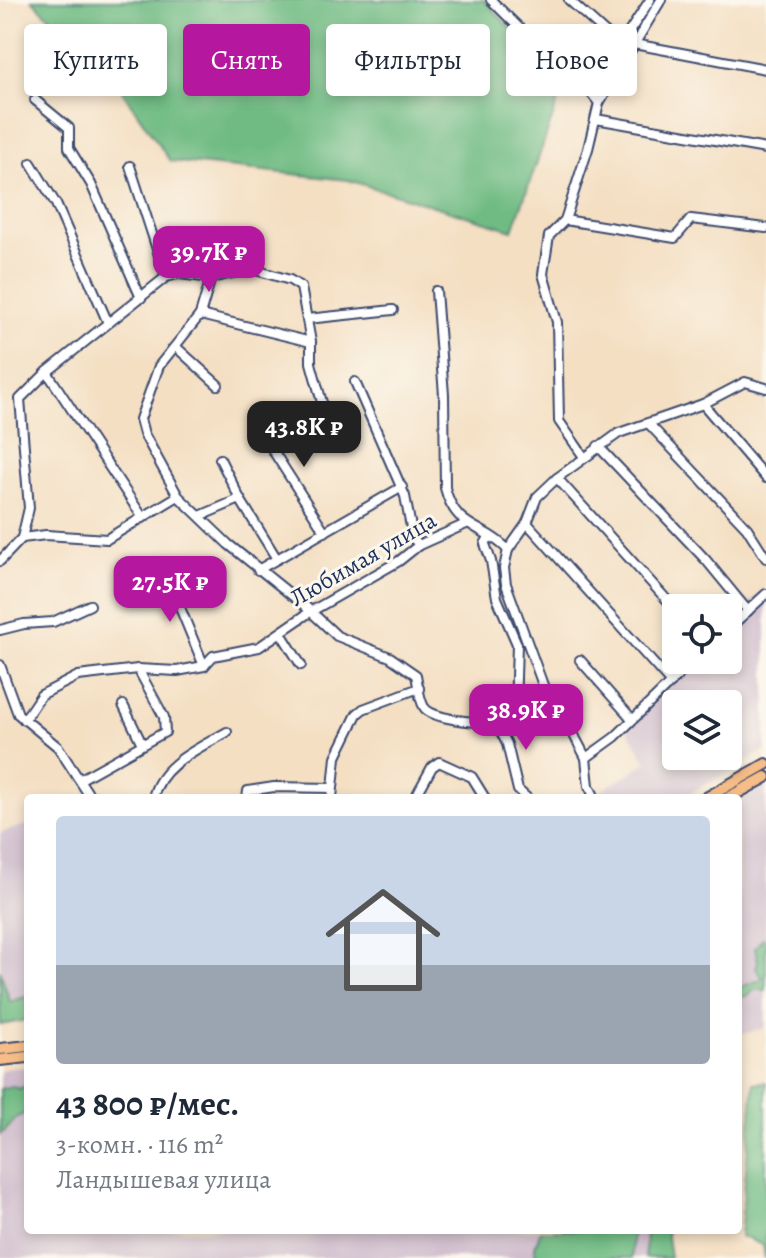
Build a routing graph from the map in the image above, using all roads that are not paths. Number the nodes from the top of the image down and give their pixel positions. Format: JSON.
{"nodes":[{"id":1,"x":491,"y":0,"type":"edge"},
{"id":2,"x":569,"y":0,"type":"edge"},
{"id":3,"x":650,"y":0,"type":"edge"},
{"id":4,"x":661,"y":0,"type":"edge"},
{"id":5,"x":515,"y":24,"type":"edge"},
{"id":6,"x":596,"y":24,"type":"edge"},
{"id":7,"x":634,"y":24,"type":"edge"},
{"id":8,"x":637,"y":39,"type":"edge"},
{"id":9,"x":637,"y":45,"type":"edge"},
{"id":10,"x":766,"y":69,"type":"edge"},
{"id":11,"x":593,"y":96,"type":"edge"},
{"id":12,"x":603,"y":96,"type":"edge"},
{"id":13,"x":35,"y":100,"type":"dead end"},
{"id":14,"x":599,"y":103,"type":"junction"},
{"id":15,"x":596,"y":119,"type":"junction"},
{"id":16,"x":766,"y":149,"type":"edge"},
{"id":17,"x":31,"y":163,"type":"dead end"},
{"id":18,"x":130,"y":166,"type":"dead end"},
{"id":19,"x":565,"y":220,"type":"junction"},
{"id":20,"x":766,"y":228,"type":"edge"},
{"id":21,"x":166,"y":277,"type":"junction"},
{"id":22,"x":211,"y":278,"type":"junction"},
{"id":23,"x":436,"y":291,"type":"dead end"},
{"id":24,"x":141,"y":298,"type":"junction"},
{"id":25,"x":393,"y":310,"type":"dead end"},
{"id":26,"x":200,"y":315,"type":"junction"},
{"id":27,"x":307,"y":319,"type":"junction"},
{"id":28,"x":108,"y":323,"type":"junction"},
{"id":29,"x":311,"y":342,"type":"junction"},
{"id":30,"x":176,"y":347,"type":"junction"},
{"id":31,"x":47,"y":372,"type":"junction"},
{"id":32,"x":355,"y":382,"type":"dead end"},
{"id":33,"x":218,"y":385,"type":"dead end"},
{"id":34,"x":762,"y":387,"type":"edge"},
{"id":35,"x":766,"y":396,"type":"edge"},
{"id":36,"x":703,"y":404,"type":"junction"},
{"id":37,"x":648,"y":423,"type":"junction"},
{"id":38,"x":256,"y":424,"type":"dead end"},
{"id":39,"x":328,"y":424,"type":"dead end"},
{"id":40,"x":598,"y":446,"type":"junction"},
{"id":41,"x":584,"y":457,"type":"junction"},
{"id":42,"x":220,"y":459,"type":"dead end"},
{"id":43,"x":557,"y":478,"type":"junction"},
{"id":44,"x":766,"y":478,"type":"edge"},
{"id":45,"x":402,"y":487,"type":"junction"},
{"id":46,"x":178,"y":496,"type":"junction"},
{"id":47,"x":240,"y":499,"type":"junction"},
{"id":48,"x":200,"y":516,"type":"junction"},
{"id":49,"x":143,"y":518,"type":"junction"},
{"id":50,"x":527,"y":523,"type":"junction"},
{"id":51,"x":466,"y":524,"type":"junction"},
{"id":52,"x":325,"y":532,"type":"junction"},
{"id":53,"x":489,"y":537,"type":"junction"},
{"id":54,"x":22,"y":538,"type":"junction"},
{"id":55,"x":419,"y":545,"type":"junction"},
{"id":56,"x":508,"y":550,"type":"junction"},
{"id":57,"x":766,"y":558,"type":"edge"},
{"id":58,"x":277,"y":559,"type":"junction"},
{"id":59,"x":0,"y":561,"type":"edge"},
{"id":60,"x":258,"y":570,"type":"junction"},
{"id":61,"x":170,"y":571,"type":"dead end"},
{"id":62,"x":662,"y":594,"type":"edge"},
{"id":63,"x":766,"y":594,"type":"edge"},
{"id":64,"x":90,"y":605,"type":"dead end"},
{"id":65,"x":748,"y":611,"type":"junction"},
{"id":66,"x":310,"y":612,"type":"junction"},
{"id":67,"x":742,"y":616,"type":"edge"},
{"id":68,"x":0,"y":630,"type":"edge"},
{"id":69,"x":281,"y":633,"type":"junction"},
{"id":70,"x":580,"y":660,"type":"dead end"},
{"id":71,"x":0,"y":665,"type":"edge"},
{"id":72,"x":301,"y":665,"type":"dead end"},
{"id":73,"x":204,"y":666,"type":"junction"},
{"id":74,"x":138,"y":669,"type":"junction"},
{"id":75,"x":680,"y":674,"type":"edge"},
{"id":76,"x":671,"y":683,"type":"junction"},
{"id":77,"x":419,"y":688,"type":"junction"},
{"id":78,"x":123,"y":705,"type":"dead end"},
{"id":79,"x":632,"y":719,"type":"junction"},
{"id":80,"x":24,"y":720,"type":"junction"},
{"id":81,"x":497,"y":724,"type":"junction"},
{"id":82,"x":227,"y":732,"type":"dead end"},
{"id":83,"x":142,"y":744,"type":"junction"},
{"id":84,"x":586,"y":758,"type":"junction"},
{"id":85,"x":766,"y":764,"type":"edge"},
{"id":86,"x":766,"y":777,"type":"edge"},
{"id":87,"x":81,"y":779,"type":"junction"},
{"id":88,"x":332,"y":793,"type":"edge"},
{"id":89,"x":89,"y":794,"type":"edge"},
{"id":90,"x":154,"y":794,"type":"edge"},
{"id":91,"x":248,"y":794,"type":"edge"},
{"id":92,"x":419,"y":794,"type":"edge"},
{"id":93,"x":483,"y":794,"type":"edge"},
{"id":94,"x":522,"y":794,"type":"edge"},
{"id":95,"x":593,"y":794,"type":"edge"},
{"id":96,"x":713,"y":794,"type":"edge"},
{"id":97,"x":735,"y":794,"type":"edge"},
{"id":98,"x":24,"y":1046,"type":"edge"},
{"id":99,"x":0,"y":1049,"type":"edge"},
{"id":100,"x":24,"y":1057,"type":"edge"},
{"id":101,"x":0,"y":1060,"type":"edge"}],
"edges":[{"from":1,"to":5,"type":"street"},
{"from":2,"to":6,"type":"street"},
{"from":3,"to":7,"type":"street"},
{"from":4,"to":8,"type":"street"},
{"from":9,"to":10,"type":"street"},
{"from":11,"to":14,"type":"street"},
{"from":12,"to":14,"type":"street"},
{"from":13,"to":24,"type":"street"},
{"from":14,"to":15,"type":"street"},
{"from":15,"to":16,"type":"street"},
{"from":15,"to":19,"type":"street"},
{"from":17,"to":28,"type":"street"},
{"from":18,"to":21,"type":"street"},
{"from":19,"to":20,"type":"street"},
{"from":19,"to":41,"type":"street"},
{"from":21,"to":22,"type":"street"},
{"from":21,"to":24,"type":"street"},
{"from":22,"to":26,"type":"street"},
{"from":22,"to":27,"type":"street"},
{"from":23,"to":51,"type":"street"},
{"from":24,"to":28,"type":"street"},
{"from":25,"to":27,"type":"street"},
{"from":26,"to":29,"type":"street"},
{"from":26,"to":30,"type":"street"},
{"from":27,"to":29,"type":"street"},
{"from":28,"to":31,"type":"street"},
{"from":29,"to":39,"type":"street"},
{"from":30,"to":33,"type":"street"},
{"from":30,"to":46,"type":"street"},
{"from":31,"to":49,"type":"street"},
{"from":31,"to":54,"type":"street"},
{"from":32,"to":45,"type":"street"},
{"from":34,"to":35,"type":"street"},
{"from":34,"to":36,"type":"street"},
{"from":36,"to":37,"type":"street"},
{"from":36,"to":44,"type":"street"},
{"from":37,"to":40,"type":"street"},
{"from":37,"to":57,"type":"street"},
{"from":38,"to":52,"type":"street"},
{"from":40,"to":41,"type":"street"},
{"from":40,"to":65,"type":"street"},
{"from":41,"to":43,"type":"street"},
{"from":42,"to":47,"type":"street"},
{"from":43,"to":50,"type":"street"},
{"from":43,"to":62,"type":"street"},
{"from":45,"to":52,"type":"street"},
{"from":45,"to":55,"type":"street"},
{"from":46,"to":48,"type":"street"},
{"from":46,"to":49,"type":"street"},
{"from":47,"to":48,"type":"street"},
{"from":47,"to":58,"type":"street"},
{"from":48,"to":60,"type":"street"},
{"from":49,"to":54,"type":"street"},
{"from":50,"to":56,"type":"street"},
{"from":50,"to":76,"type":"street"},
{"from":51,"to":53,"type":"street"},
{"from":51,"to":55,"type":"street","name":"Любимая улица"},
{"from":52,"to":58,"type":"street"},
{"from":53,"to":56,"type":"street"},
{"from":53,"to":81,"type":"street"},
{"from":54,"to":59,"type":"street"},
{"from":55,"to":66,"type":"street","name":"Любимая улица"},
{"from":56,"to":84,"type":"street"},
{"from":58,"to":60,"type":"street"},
{"from":60,"to":66,"type":"street"},
{"from":61,"to":73,"type":"street"},
{"from":63,"to":65,"type":"street"},
{"from":64,"to":68,"type":"street"},
{"from":65,"to":67,"type":"street"},
{"from":66,"to":69,"type":"street","name":"Любимая улица"},
{"from":66,"to":77,"type":"street"},
{"from":69,"to":72,"type":"street"},
{"from":69,"to":73,"type":"street","name":"Любимая улица"},
{"from":70,"to":79,"type":"street"},
{"from":71,"to":80,"type":"street"},
{"from":73,"to":74,"type":"street","name":"Любимая улица"},
{"from":74,"to":80,"type":"street","name":"Любимая улица"},
{"from":74,"to":83,"type":"street"},
{"from":75,"to":76,"type":"street"},
{"from":76,"to":79,"type":"street"},
{"from":77,"to":81,"type":"street"},
{"from":77,"to":88,"type":"street"},
{"from":78,"to":83,"type":"street"},
{"from":79,"to":84,"type":"street"},
{"from":80,"to":87,"type":"street"},
{"from":81,"to":94,"type":"street"},
{"from":82,"to":90,"type":"street"},
{"from":83,"to":87,"type":"street"},
{"from":84,"to":95,"type":"street"},
{"from":85,"to":96,"type":"main road"},
{"from":86,"to":97,"type":"main road"},
{"from":87,"to":89,"type":"street"},
{"from":88,"to":91,"type":"street"},
{"from":92,"to":93,"type":"street"},
{"from":98,"to":99,"type":"main road"},
{"from":100,"to":101,"type":"main road"}]}
